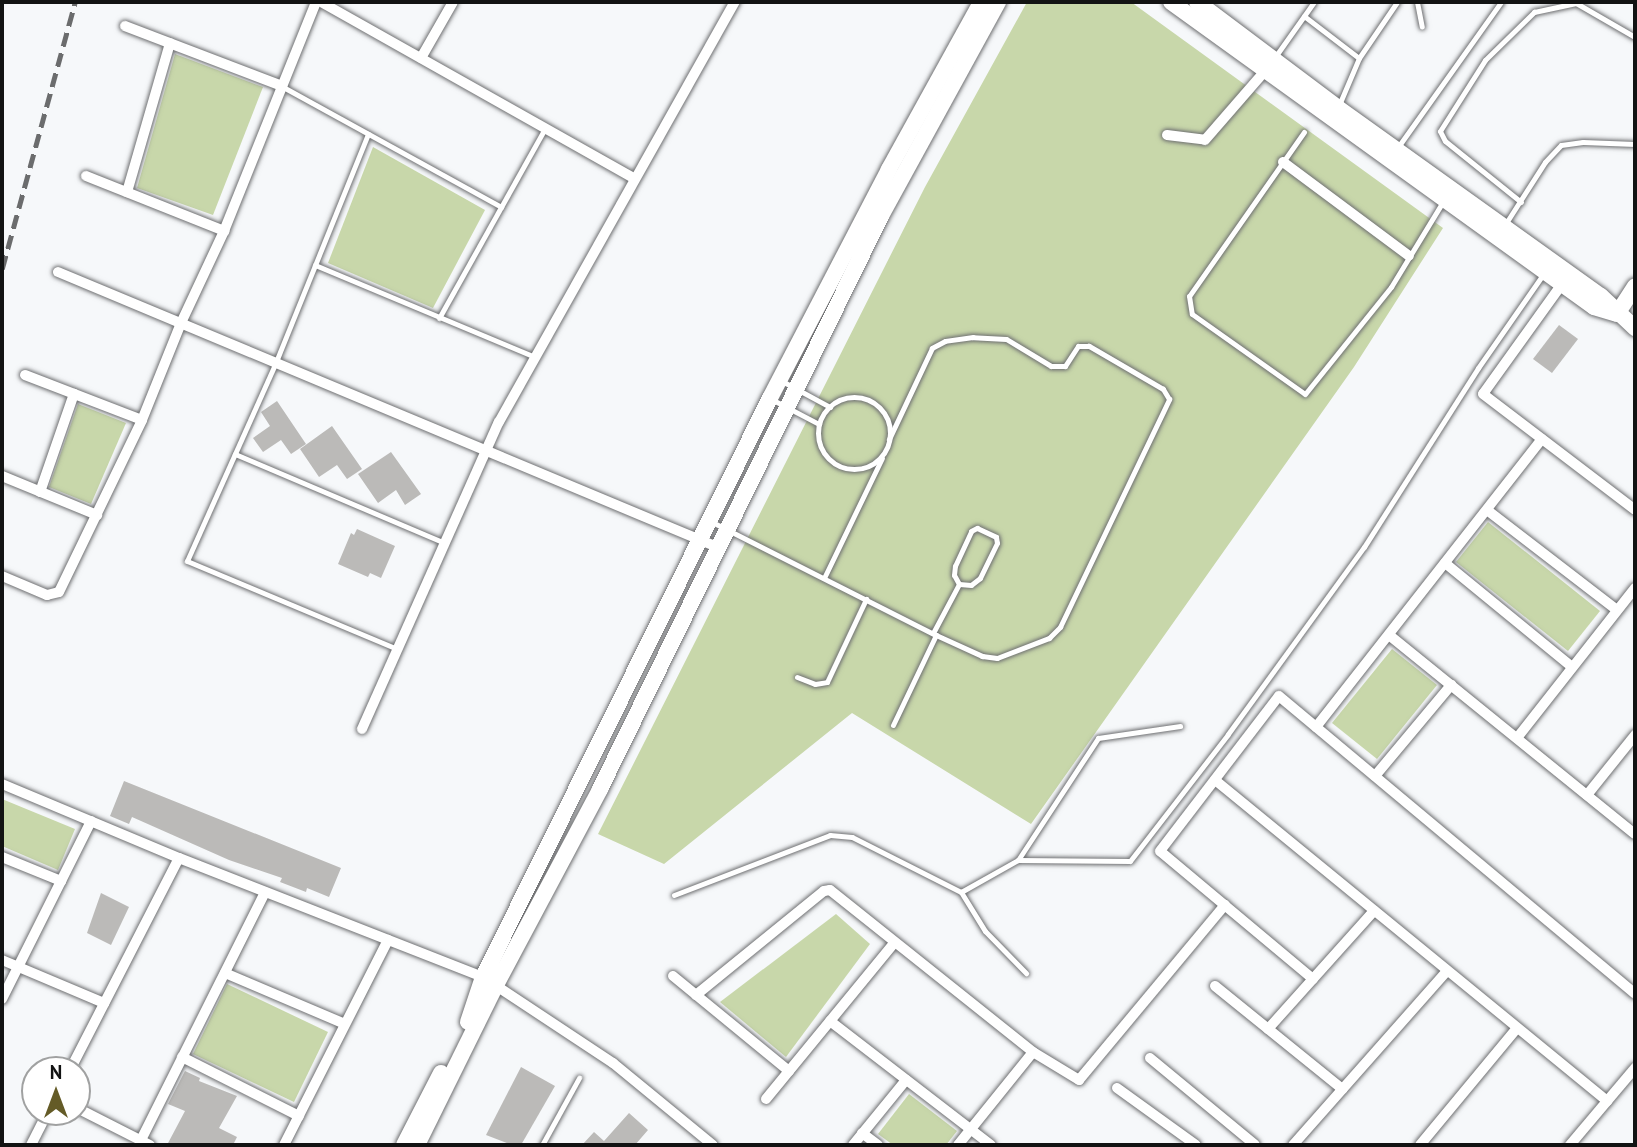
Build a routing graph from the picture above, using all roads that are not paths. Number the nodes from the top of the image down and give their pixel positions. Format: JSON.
{"nodes":[{"id":1,"x":318,"y":2,"type":"edge"},
{"id":2,"x":453,"y":2,"type":"edge"},
{"id":3,"x":735,"y":2,"type":"edge"},
{"id":4,"x":981,"y":2,"type":"edge"},
{"id":5,"x":998,"y":2,"type":"edge"},
{"id":6,"x":1197,"y":2,"type":"edge"},
{"id":7,"x":1314,"y":2,"type":"edge"},
{"id":8,"x":1397,"y":2,"type":"edge"},
{"id":9,"x":1417,"y":2,"type":"edge"},
{"id":10,"x":1501,"y":2,"type":"edge"},
{"id":11,"x":1179,"y":4,"type":"edge"},
{"id":12,"x":1304,"y":16,"type":"junction"},
{"id":13,"x":125,"y":26,"type":"dead end"},
{"id":14,"x":1422,"y":27,"type":"dead end"},
{"id":15,"x":1635,"y":37,"type":"edge"},
{"id":16,"x":170,"y":43,"type":"junction"},
{"id":17,"x":421,"y":58,"type":"junction"},
{"id":18,"x":1359,"y":58,"type":"junction"},
{"id":19,"x":1269,"y":65,"type":"junction"},
{"id":20,"x":282,"y":86,"type":"junction"},
{"id":21,"x":1334,"y":113,"type":"junction"},
{"id":22,"x":545,"y":128,"type":"junction"},
{"id":23,"x":1304,"y":132,"type":"dead end"},
{"id":24,"x":368,"y":134,"type":"junction"},
{"id":25,"x":1167,"y":135,"type":"dead end"},
{"id":26,"x":1635,"y":144,"type":"edge"},
{"id":27,"x":1392,"y":154,"type":"junction"},
{"id":28,"x":1283,"y":162,"type":"junction"},
{"id":29,"x":86,"y":176,"type":"dead end"},
{"id":30,"x":635,"y":179,"type":"junction"},
{"id":31,"x":127,"y":192,"type":"junction"},
{"id":32,"x":1444,"y":200,"type":"junction"},
{"id":33,"x":1521,"y":202,"type":"junction"},
{"id":34,"x":501,"y":207,"type":"junction"},
{"id":35,"x":224,"y":231,"type":"junction"},
{"id":36,"x":1500,"y":232,"type":"junction"},
{"id":37,"x":1409,"y":256,"type":"junction"},
{"id":38,"x":315,"y":265,"type":"junction"},
{"id":39,"x":58,"y":272,"type":"dead end"},
{"id":40,"x":1545,"y":272,"type":"junction"},
{"id":41,"x":1562,"y":284,"type":"junction"},
{"id":42,"x":1635,"y":286,"type":"edge"},
{"id":43,"x":1617,"y":314,"type":"junction"},
{"id":44,"x":439,"y":318,"type":"junction"},
{"id":45,"x":181,"y":323,"type":"junction"},
{"id":46,"x":1635,"y":328,"type":"edge"},
{"id":47,"x":535,"y":358,"type":"junction"},
{"id":48,"x":276,"y":362,"type":"junction"},
{"id":49,"x":25,"y":375,"type":"dead end"},
{"id":50,"x":787,"y":384,"type":"junction"},
{"id":51,"x":74,"y":394,"type":"junction"},
{"id":52,"x":778,"y":402,"type":"junction"},
{"id":53,"x":830,"y":407,"type":"junction"},
{"id":54,"x":142,"y":420,"type":"junction"},
{"id":55,"x":819,"y":424,"type":"junction"},
{"id":56,"x":889,"y":439,"type":"junction"},
{"id":57,"x":1542,"y":439,"type":"junction"},
{"id":58,"x":487,"y":450,"type":"junction"},
{"id":59,"x":885,"y":451,"type":"junction"},
{"id":60,"x":234,"y":454,"type":"junction"},
{"id":61,"x":2,"y":476,"type":"edge"},
{"id":62,"x":40,"y":492,"type":"junction"},
{"id":63,"x":1487,"y":510,"type":"junction"},
{"id":64,"x":1635,"y":510,"type":"edge"},
{"id":65,"x":97,"y":514,"type":"junction"},
{"id":66,"x":709,"y":521,"type":"junction"},
{"id":67,"x":726,"y":529,"type":"junction"},
{"id":68,"x":701,"y":538,"type":"junction"},
{"id":69,"x":445,"y":543,"type":"junction"},
{"id":70,"x":717,"y":547,"type":"junction"},
{"id":71,"x":1445,"y":563,"type":"junction"},
{"id":72,"x":2,"y":576,"type":"edge"},
{"id":73,"x":824,"y":578,"type":"junction"},
{"id":74,"x":959,"y":584,"type":"junction"},
{"id":75,"x":1635,"y":588,"type":"edge"},
{"id":76,"x":866,"y":599,"type":"junction"},
{"id":77,"x":1618,"y":610,"type":"junction"},
{"id":78,"x":935,"y":634,"type":"junction"},
{"id":79,"x":1389,"y":635,"type":"junction"},
{"id":80,"x":397,"y":649,"type":"junction"},
{"id":81,"x":1572,"y":667,"type":"junction"},
{"id":82,"x":797,"y":677,"type":"dead end"},
{"id":83,"x":1451,"y":685,"type":"junction"},
{"id":84,"x":893,"y":725,"type":"dead end"},
{"id":85,"x":1180,"y":726,"type":"dead end"},
{"id":86,"x":1316,"y":727,"type":"junction"},
{"id":87,"x":362,"y":729,"type":"dead end"},
{"id":88,"x":1635,"y":735,"type":"edge"},
{"id":89,"x":1517,"y":738,"type":"junction"},
{"id":90,"x":1375,"y":776,"type":"junction"},
{"id":91,"x":1215,"y":780,"type":"junction"},
{"id":92,"x":2,"y":784,"type":"edge"},
{"id":93,"x":1587,"y":795,"type":"junction"},
{"id":94,"x":91,"y":821,"type":"junction"},
{"id":95,"x":1635,"y":834,"type":"edge"},
{"id":96,"x":2,"y":857,"type":"edge"},
{"id":97,"x":179,"y":858,"type":"junction"},
{"id":98,"x":1018,"y":860,"type":"junction"},
{"id":99,"x":61,"y":881,"type":"junction"},
{"id":100,"x":265,"y":892,"type":"junction"},
{"id":101,"x":961,"y":892,"type":"junction"},
{"id":102,"x":674,"y":895,"type":"dead end"},
{"id":103,"x":1224,"y":905,"type":"junction"},
{"id":104,"x":1374,"y":912,"type":"junction"},
{"id":105,"x":388,"y":940,"type":"junction"},
{"id":106,"x":894,"y":943,"type":"junction"},
{"id":107,"x":2,"y":960,"type":"edge"},
{"id":108,"x":18,"y":967,"type":"junction"},
{"id":109,"x":1447,"y":971,"type":"junction"},
{"id":110,"x":225,"y":973,"type":"junction"},
{"id":111,"x":1026,"y":973,"type":"dead end"},
{"id":112,"x":673,"y":976,"type":"dead end"},
{"id":113,"x":1313,"y":979,"type":"junction"},
{"id":114,"x":489,"y":981,"type":"junction"},
{"id":115,"x":1215,"y":986,"type":"dead end"},
{"id":116,"x":1635,"y":994,"type":"edge"},
{"id":117,"x":695,"y":995,"type":"junction"},
{"id":118,"x":2,"y":999,"type":"edge"},
{"id":119,"x":104,"y":1003,"type":"junction"},
{"id":120,"x":830,"y":1021,"type":"junction"},
{"id":121,"x":345,"y":1024,"type":"junction"},
{"id":122,"x":1517,"y":1028,"type":"junction"},
{"id":123,"x":1268,"y":1029,"type":"junction"},
{"id":124,"x":1033,"y":1052,"type":"junction"},
{"id":125,"x":76,"y":1056,"type":"edge"},
{"id":126,"x":182,"y":1057,"type":"junction"},
{"id":127,"x":1150,"y":1058,"type":"dead end"},
{"id":128,"x":1635,"y":1068,"type":"edge"},
{"id":129,"x":789,"y":1071,"type":"junction"},
{"id":130,"x":579,"y":1078,"type":"dead end"},
{"id":131,"x":906,"y":1080,"type":"junction"},
{"id":132,"x":1117,"y":1088,"type":"dead end"},
{"id":133,"x":1342,"y":1089,"type":"junction"},
{"id":134,"x":766,"y":1099,"type":"dead end"},
{"id":135,"x":1607,"y":1101,"type":"junction"},
{"id":136,"x":91,"y":1115,"type":"edge"},
{"id":137,"x":299,"y":1116,"type":"junction"},
{"id":138,"x":41,"y":1126,"type":"edge"},
{"id":139,"x":971,"y":1130,"type":"junction"},
{"id":140,"x":862,"y":1133,"type":"junction"},
{"id":141,"x":146,"y":1143,"type":"edge"},
{"id":142,"x":31,"y":1145,"type":"edge"},
{"id":143,"x":284,"y":1145,"type":"edge"},
{"id":144,"x":404,"y":1145,"type":"edge"},
{"id":145,"x":417,"y":1145,"type":"edge"},
{"id":146,"x":542,"y":1145,"type":"edge"},
{"id":147,"x":713,"y":1145,"type":"edge"},
{"id":148,"x":853,"y":1145,"type":"edge"},
{"id":149,"x":878,"y":1145,"type":"edge"},
{"id":150,"x":958,"y":1145,"type":"edge"},
{"id":151,"x":991,"y":1145,"type":"edge"},
{"id":152,"x":1196,"y":1145,"type":"edge"},
{"id":153,"x":1255,"y":1145,"type":"edge"},
{"id":154,"x":1293,"y":1145,"type":"edge"},
{"id":155,"x":1420,"y":1145,"type":"edge"},
{"id":156,"x":1570,"y":1145,"type":"edge"}],
"edges":[{"from":1,"to":17,"type":"street"},
{"from":1,"to":20,"type":"street"},
{"from":2,"to":17,"type":"street"},
{"from":3,"to":30,"type":"street"},
{"from":4,"to":50,"type":"main road"},
{"from":5,"to":50,"type":"main road"},
{"from":6,"to":19,"type":"main road"},
{"from":7,"to":12,"type":"lane"},
{"from":8,"to":18,"type":"lane"},
{"from":9,"to":14,"type":"lane"},
{"from":10,"to":27,"type":"lane"},
{"from":11,"to":19,"type":"main road"},
{"from":12,"to":18,"type":"lane"},
{"from":12,"to":19,"type":"lane"},
{"from":13,"to":16,"type":"street"},
{"from":15,"to":33,"type":"lane"},
{"from":16,"to":20,"type":"street"},
{"from":16,"to":31,"type":"street"},
{"from":17,"to":22,"type":"street"},
{"from":18,"to":21,"type":"lane"},
{"from":19,"to":21,"type":"main road"},
{"from":19,"to":25,"type":"street"},
{"from":20,"to":24,"type":"lane"},
{"from":20,"to":35,"type":"street"},
{"from":21,"to":27,"type":"main road"},
{"from":22,"to":30,"type":"street"},
{"from":22,"to":34,"type":"lane"},
{"from":23,"to":28,"type":"lane"},
{"from":24,"to":34,"type":"lane"},
{"from":24,"to":38,"type":"lane"},
{"from":26,"to":33,"type":"lane"},
{"from":27,"to":32,"type":"main road"},
{"from":27,"to":36,"type":"main road"},
{"from":28,"to":37,"type":"street"},
{"from":28,"to":37,"type":"lane"},
{"from":29,"to":31,"type":"street"},
{"from":30,"to":47,"type":"street"},
{"from":31,"to":35,"type":"street"},
{"from":32,"to":36,"type":"main road"},
{"from":32,"to":37,"type":"lane"},
{"from":33,"to":36,"type":"lane"},
{"from":34,"to":44,"type":"lane"},
{"from":35,"to":45,"type":"street"},
{"from":36,"to":40,"type":"main road"},
{"from":36,"to":43,"type":"main road"},
{"from":38,"to":44,"type":"lane"},
{"from":38,"to":48,"type":"lane"},
{"from":39,"to":45,"type":"street"},
{"from":40,"to":41,"type":"main road"},
{"from":40,"to":98,"type":"lane"},
{"from":41,"to":43,"type":"main road"},
{"from":41,"to":57,"type":"street"},
{"from":42,"to":43,"type":"main road"},
{"from":43,"to":46,"type":"main road"},
{"from":44,"to":47,"type":"lane"},
{"from":45,"to":48,"type":"street"},
{"from":45,"to":54,"type":"street"},
{"from":47,"to":58,"type":"street"},
{"from":48,"to":58,"type":"street"},
{"from":48,"to":60,"type":"lane"},
{"from":49,"to":51,"type":"street"},
{"from":50,"to":52,"type":"main road"},
{"from":50,"to":53,"type":"lane"},
{"from":51,"to":54,"type":"street"},
{"from":51,"to":62,"type":"street"},
{"from":52,"to":55,"type":"lane"},
{"from":52,"to":66,"type":"main road"},
{"from":52,"to":67,"type":"main road"},
{"from":53,"to":55,"type":"lane"},
{"from":53,"to":56,"type":"lane"},
{"from":54,"to":65,"type":"street"},
{"from":55,"to":59,"type":"lane"},
{"from":56,"to":59,"type":"lane"},
{"from":56,"to":78,"type":"lane"},
{"from":57,"to":63,"type":"street"},
{"from":57,"to":64,"type":"street"},
{"from":58,"to":68,"type":"street"},
{"from":58,"to":69,"type":"street"},
{"from":59,"to":73,"type":"lane"},
{"from":60,"to":69,"type":"lane"},
{"from":60,"to":80,"type":"lane"},
{"from":61,"to":62,"type":"street"},
{"from":62,"to":65,"type":"street"},
{"from":63,"to":71,"type":"street"},
{"from":63,"to":77,"type":"street"},
{"from":65,"to":72,"type":"street"},
{"from":66,"to":67,"type":"lane"},
{"from":66,"to":68,"type":"main road"},
{"from":67,"to":70,"type":"main road"},
{"from":67,"to":73,"type":"lane"},
{"from":68,"to":70,"type":"street"},
{"from":68,"to":114,"type":"main road"},
{"from":69,"to":80,"type":"street"},
{"from":70,"to":114,"type":"main road"},
{"from":71,"to":79,"type":"street"},
{"from":71,"to":81,"type":"street"},
{"from":73,"to":76,"type":"lane"},
{"from":74,"to":74,"type":"lane"},
{"from":74,"to":78,"type":"lane"},
{"from":75,"to":77,"type":"street"},
{"from":76,"to":78,"type":"lane"},
{"from":76,"to":82,"type":"lane"},
{"from":77,"to":81,"type":"street"},
{"from":78,"to":84,"type":"lane"},
{"from":79,"to":83,"type":"street"},
{"from":79,"to":86,"type":"street"},
{"from":80,"to":87,"type":"street"},
{"from":81,"to":89,"type":"street"},
{"from":83,"to":89,"type":"street"},
{"from":83,"to":90,"type":"street"},
{"from":85,"to":98,"type":"lane"},
{"from":86,"to":90,"type":"street"},
{"from":86,"to":91,"type":"street"},
{"from":88,"to":93,"type":"street"},
{"from":89,"to":93,"type":"street"},
{"from":90,"to":116,"type":"street"},
{"from":91,"to":103,"type":"street"},
{"from":91,"to":104,"type":"street"},
{"from":92,"to":94,"type":"street"},
{"from":93,"to":95,"type":"street"},
{"from":94,"to":97,"type":"street"},
{"from":94,"to":99,"type":"street"},
{"from":96,"to":99,"type":"street"},
{"from":97,"to":100,"type":"street"},
{"from":97,"to":119,"type":"street"},
{"from":98,"to":101,"type":"lane"},
{"from":99,"to":108,"type":"street"},
{"from":100,"to":105,"type":"street"},
{"from":100,"to":110,"type":"street"},
{"from":101,"to":102,"type":"lane"},
{"from":101,"to":111,"type":"lane"},
{"from":103,"to":113,"type":"street"},
{"from":103,"to":124,"type":"street"},
{"from":104,"to":109,"type":"street"},
{"from":104,"to":113,"type":"street"},
{"from":105,"to":114,"type":"street"},
{"from":105,"to":121,"type":"street"},
{"from":106,"to":117,"type":"street"},
{"from":106,"to":120,"type":"street"},
{"from":106,"to":124,"type":"street"},
{"from":107,"to":108,"type":"street"},
{"from":108,"to":118,"type":"street"},
{"from":108,"to":119,"type":"street"},
{"from":109,"to":122,"type":"street"},
{"from":109,"to":133,"type":"street"},
{"from":110,"to":121,"type":"street"},
{"from":110,"to":126,"type":"street"},
{"from":112,"to":117,"type":"street"},
{"from":113,"to":123,"type":"street"},
{"from":114,"to":144,"type":"main road"},
{"from":114,"to":145,"type":"main road"},
{"from":114,"to":147,"type":"street"},
{"from":115,"to":123,"type":"street"},
{"from":117,"to":129,"type":"street"},
{"from":119,"to":125,"type":"street"},
{"from":120,"to":129,"type":"street"},
{"from":120,"to":131,"type":"street"},
{"from":121,"to":137,"type":"street"},
{"from":122,"to":135,"type":"street"},
{"from":122,"to":155,"type":"street"},
{"from":123,"to":133,"type":"street"},
{"from":124,"to":139,"type":"street"},
{"from":126,"to":137,"type":"street"},
{"from":126,"to":141,"type":"street"},
{"from":127,"to":153,"type":"street"},
{"from":128,"to":135,"type":"street"},
{"from":129,"to":134,"type":"street"},
{"from":130,"to":146,"type":"lane"},
{"from":131,"to":139,"type":"street"},
{"from":131,"to":140,"type":"street"},
{"from":132,"to":152,"type":"street"},
{"from":133,"to":154,"type":"street"},
{"from":135,"to":156,"type":"street"},
{"from":136,"to":141,"type":"street"},
{"from":137,"to":143,"type":"street"},
{"from":138,"to":142,"type":"street"},
{"from":139,"to":150,"type":"street"},
{"from":139,"to":151,"type":"street"},
{"from":140,"to":148,"type":"street"},
{"from":140,"to":149,"type":"street"}]}
